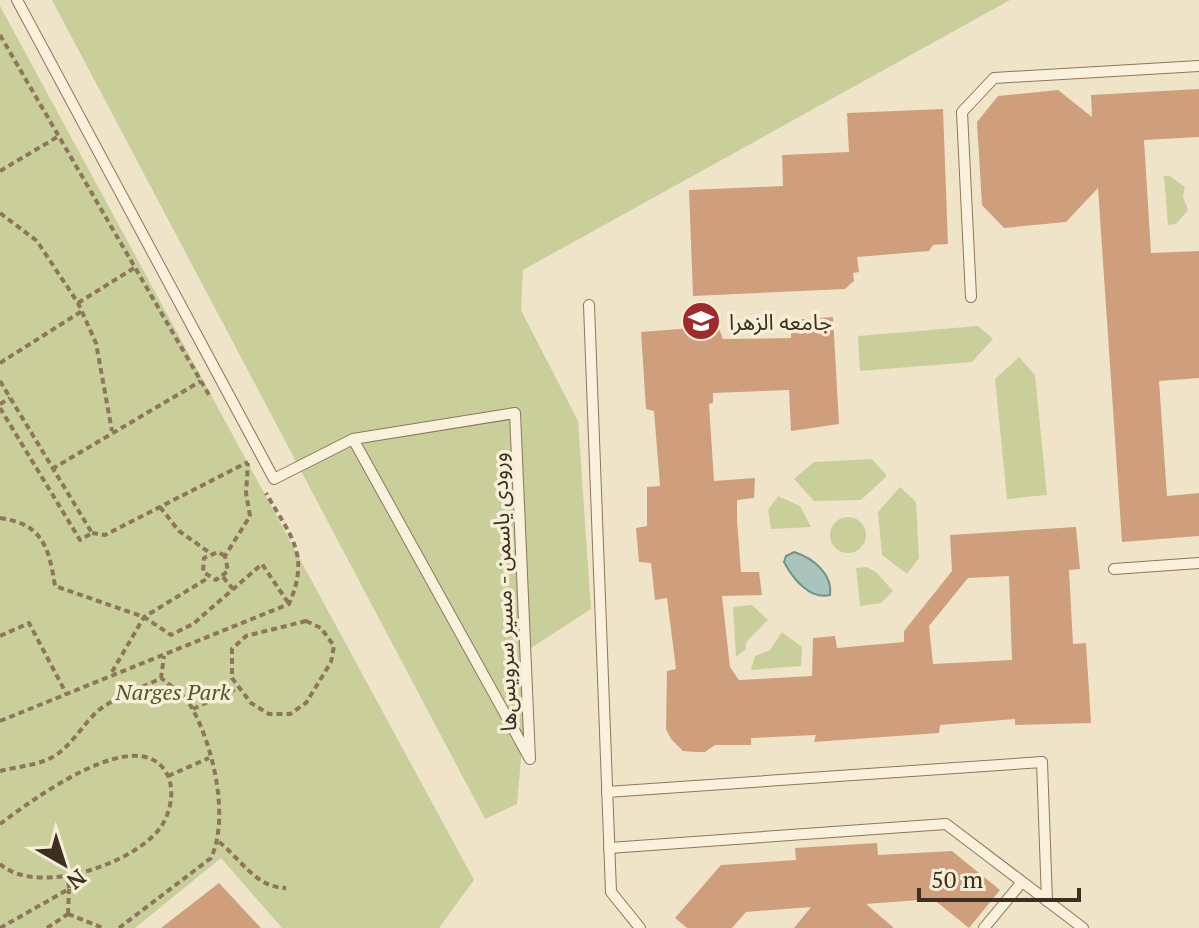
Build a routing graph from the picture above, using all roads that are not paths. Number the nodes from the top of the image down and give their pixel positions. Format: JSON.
{"nodes":[{"id":1,"x":17,"y":0,"type":"edge"},
{"id":2,"x":1199,"y":66,"type":"edge"},
{"id":3,"x":971,"y":297,"type":"dead end"},
{"id":4,"x":589,"y":305,"type":"dead end"},
{"id":5,"x":353,"y":439,"type":"junction"},
{"id":6,"x":1199,"y":563,"type":"edge"},
{"id":7,"x":1114,"y":569,"type":"dead end"},
{"id":8,"x":607,"y":792,"type":"junction"},
{"id":9,"x":609,"y":848,"type":"junction"},
{"id":10,"x":1022,"y":882,"type":"junction"},
{"id":11,"x":1047,"y":901,"type":"junction"},
{"id":12,"x":640,"y":928,"type":"edge"},
{"id":13,"x":984,"y":928,"type":"edge"},
{"id":14,"x":1083,"y":928,"type":"edge"}],
"edges":[{"from":1,"to":5,"type":"lane"},
{"from":2,"to":3,"type":"lane"},
{"from":4,"to":8,"type":"lane"},
{"from":5,"to":5,"type":"lane","name":"ورودی یاسمن - مسیر سرویس‌ها"},
{"from":6,"to":7,"type":"lane"},
{"from":8,"to":9,"type":"lane"},
{"from":8,"to":11,"type":"lane"},
{"from":9,"to":10,"type":"lane"},
{"from":9,"to":12,"type":"lane"},
{"from":10,"to":11,"type":"lane"},
{"from":10,"to":13,"type":"lane"},
{"from":11,"to":14,"type":"lane"}]}
